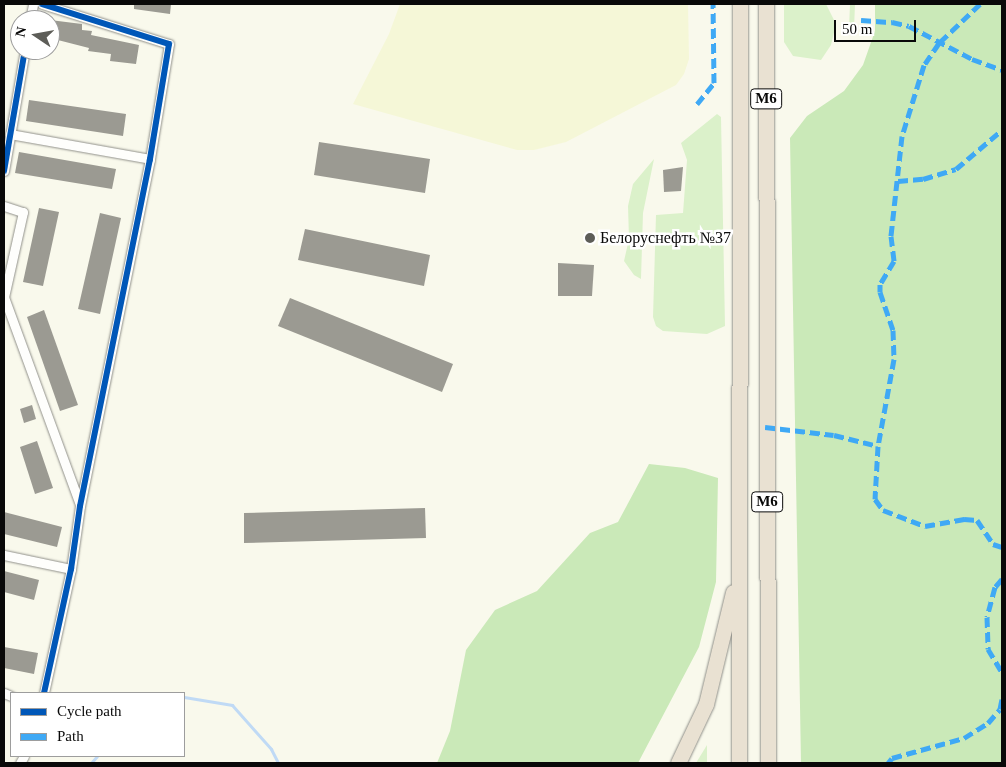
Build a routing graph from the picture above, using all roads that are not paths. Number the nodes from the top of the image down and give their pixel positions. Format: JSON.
{"nodes":[{"id":1,"x":42,"y":4,"type":"edge"},
{"id":2,"x":740,"y":4,"type":"edge"},
{"id":3,"x":766,"y":4,"type":"edge"},
{"id":4,"x":23,"y":60,"type":"edge"},
{"id":5,"x":10,"y":134,"type":"junction"},
{"id":6,"x":150,"y":159,"type":"junction"},
{"id":7,"x":4,"y":171,"type":"edge"},
{"id":8,"x":4,"y":206,"type":"edge"},
{"id":9,"x":80,"y":506,"type":"junction"},
{"id":10,"x":4,"y":555,"type":"edge"},
{"id":11,"x":739,"y":563,"type":"junction"},
{"id":12,"x":71,"y":569,"type":"junction"},
{"id":13,"x":44,"y":692,"type":"edge"},
{"id":14,"x":678,"y":763,"type":"edge"},
{"id":15,"x":739,"y":763,"type":"edge"},
{"id":16,"x":768,"y":763,"type":"edge"}],
"edges":[{"from":1,"to":6,"type":"street"},
{"from":2,"to":11,"type":"highway","number":"М6"},
{"from":3,"to":16,"type":"highway","number":"М6"},
{"from":4,"to":5,"type":"street"},
{"from":5,"to":6,"type":"street"},
{"from":5,"to":7,"type":"street"},
{"from":6,"to":9,"type":"street"},
{"from":8,"to":9,"type":"street"},
{"from":9,"to":12,"type":"street"},
{"from":10,"to":12,"type":"street"},
{"from":11,"to":14,"type":"highway"},
{"from":11,"to":15,"type":"highway","number":"М6"},
{"from":12,"to":13,"type":"street"}]}
